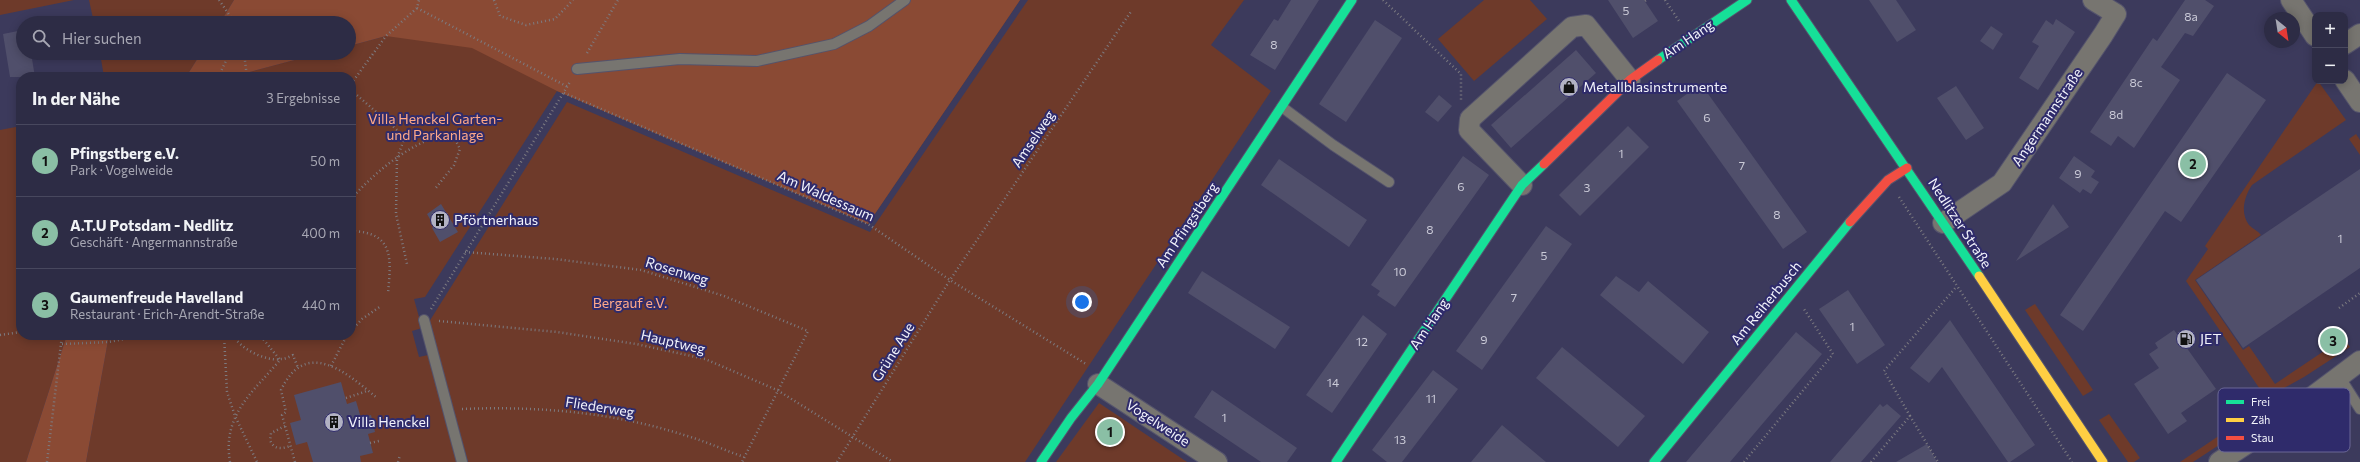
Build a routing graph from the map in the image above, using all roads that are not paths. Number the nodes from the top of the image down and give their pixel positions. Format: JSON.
{"nodes":[{"id":1,"x":905,"y":0,"type":"edge"},
{"id":2,"x":1352,"y":0,"type":"edge"},
{"id":3,"x":1747,"y":0,"type":"edge"},
{"id":4,"x":1791,"y":0,"type":"edge"},
{"id":5,"x":2093,"y":0,"type":"edge"},
{"id":6,"x":2291,"y":0,"type":"edge"},
{"id":7,"x":2312,"y":32,"type":"edge"},
{"id":8,"x":2360,"y":34,"type":"edge"},
{"id":9,"x":2348,"y":42,"type":"edge"},
{"id":10,"x":577,"y":70,"type":"road end"},
{"id":11,"x":1630,"y":80,"type":"junction"},
{"id":12,"x":2348,"y":84,"type":"edge"},
{"id":13,"x":2360,"y":102,"type":"edge"},
{"id":14,"x":1282,"y":106,"type":"junction"},
{"id":15,"x":1907,"y":168,"type":"junction"},
{"id":16,"x":1389,"y":182,"type":"dead end"},
{"id":17,"x":1522,"y":185,"type":"junction"},
{"id":18,"x":1943,"y":223,"type":"junction"},
{"id":19,"x":424,"y":320,"type":"road end"},
{"id":20,"x":2360,"y":361,"type":"edge"},
{"id":21,"x":2339,"y":376,"type":"junction"},
{"id":22,"x":1101,"y":380,"type":"junction"},
{"id":23,"x":2323,"y":388,"type":"edge"},
{"id":24,"x":2347,"y":388,"type":"edge"},
{"id":25,"x":2350,"y":393,"type":"edge"},
{"id":26,"x":2360,"y":409,"type":"edge"},
{"id":27,"x":2234,"y":452,"type":"edge"},
{"id":28,"x":462,"y":462,"type":"edge"},
{"id":29,"x":1041,"y":462,"type":"edge"},
{"id":30,"x":1217,"y":462,"type":"edge"},
{"id":31,"x":1336,"y":462,"type":"edge"},
{"id":32,"x":1654,"y":462,"type":"edge"},
{"id":33,"x":2103,"y":462,"type":"edge"},
{"id":34,"x":2219,"y":462,"type":"edge"}],
"edges":[{"from":1,"to":10,"type":"lane"},
{"from":2,"to":14,"type":"street","name":"Am Pfingstberg"},
{"from":3,"to":11,"type":"street","name":"Am Hang"},
{"from":4,"to":15,"type":"street","name":"Nedlitzer Straße"},
{"from":5,"to":18,"type":"street","name":"Angermannstraße"},
{"from":6,"to":7,"type":"street"},
{"from":8,"to":9,"type":"street"},
{"from":11,"to":17,"type":"street","name":"Am Hang"},
{"from":11,"to":17,"type":"street"},
{"from":12,"to":13,"type":"street"},
{"from":14,"to":16,"type":"lane"},
{"from":14,"to":22,"type":"street","name":"Am Pfingstberg"},
{"from":15,"to":18,"type":"street","name":"Nedlitzer Straße"},
{"from":15,"to":32,"type":"street","name":"Am Reiherbusch"},
{"from":17,"to":31,"type":"street","name":"Am Hang"},
{"from":18,"to":33,"type":"street","name":"Nedlitzer Straße"},
{"from":19,"to":28,"type":"lane"},
{"from":20,"to":21,"type":"street"},
{"from":21,"to":23,"type":"street"},
{"from":21,"to":24,"type":"lane"},
{"from":22,"to":29,"type":"street","name":"Am Pfingstberg"},
{"from":22,"to":30,"type":"street","name":"Vogelweide"},
{"from":25,"to":26,"type":"lane"},
{"from":27,"to":34,"type":"street"}]}
